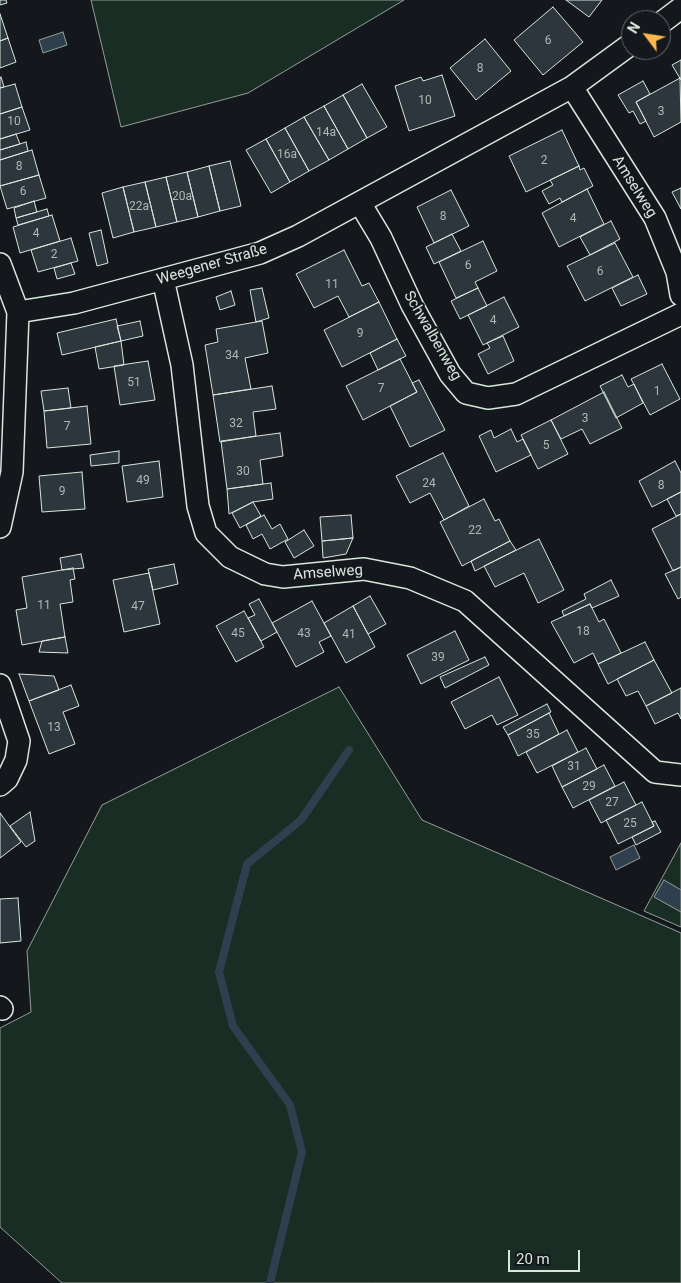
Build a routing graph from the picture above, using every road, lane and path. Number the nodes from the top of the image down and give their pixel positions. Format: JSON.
{"nodes":[{"id":1,"x":621,"y":51,"type":"edge"},
{"id":2,"x":572,"y":87,"type":"junction"},
{"id":3,"x":360,"y":203,"type":"junction"},
{"id":4,"x":0,"y":264,"type":"edge"},
{"id":5,"x":162,"y":279,"type":"junction"},
{"id":6,"x":681,"y":295,"type":"edge"},
{"id":7,"x":18,"y":312,"type":"junction"},
{"id":8,"x":681,"y":314,"type":"edge"},
{"id":9,"x":0,"y":527,"type":"edge"},
{"id":10,"x":0,"y":685,"type":"edge"},
{"id":11,"x":681,"y":774,"type":"edge"},
{"id":12,"x":0,"y":785,"type":"edge"}],
"edges":[{"from":1,"to":2,"type":"street","name":"Weegener Straße"},
{"from":2,"to":3,"type":"street","name":"Weegener Straße"},
{"from":2,"to":6,"type":"street","name":"Amselweg"},
{"from":3,"to":5,"type":"street","name":"Weegener Straße"},
{"from":3,"to":8,"type":"street","name":"Schwalbenweg"},
{"from":4,"to":7,"type":"street"},
{"from":5,"to":7,"type":"street","name":"Weegener Straße"},
{"from":5,"to":11,"type":"street","name":"Amselweg"},
{"from":7,"to":9,"type":"street"},
{"from":10,"to":12,"type":"street"}]}
